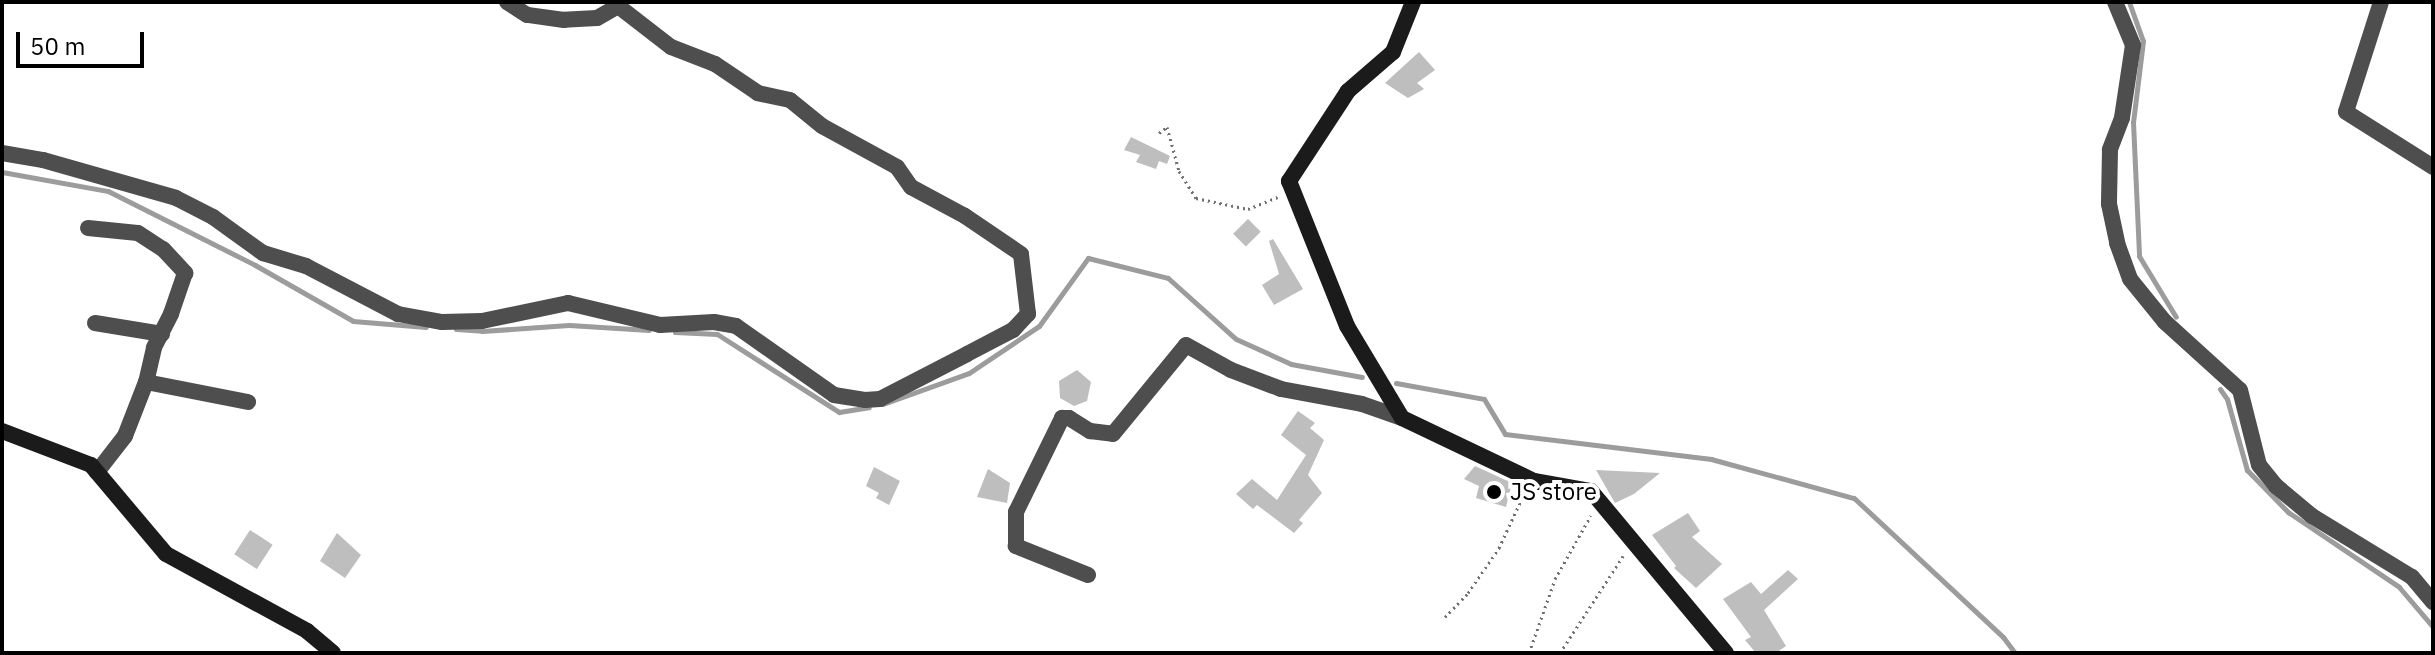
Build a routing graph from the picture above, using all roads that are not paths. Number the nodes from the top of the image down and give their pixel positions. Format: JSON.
{"nodes":[{"id":1,"x":507,"y":2,"type":"edge"},
{"id":2,"x":1413,"y":2,"type":"edge"},
{"id":3,"x":2115,"y":2,"type":"edge"},
{"id":4,"x":2381,"y":2,"type":"edge"},
{"id":5,"x":2,"y":153,"type":"edge"},
{"id":6,"x":2433,"y":167,"type":"edge"},
{"id":7,"x":88,"y":228,"type":"dead end"},
{"id":8,"x":95,"y":323,"type":"dead end"},
{"id":9,"x":162,"y":334,"type":"junction"},
{"id":10,"x":146,"y":382,"type":"junction"},
{"id":11,"x":248,"y":402,"type":"dead end"},
{"id":12,"x":1402,"y":418,"type":"junction"},
{"id":13,"x":2,"y":431,"type":"edge"},
{"id":14,"x":97,"y":472,"type":"junction"},
{"id":15,"x":1088,"y":575,"type":"dead end"},
{"id":16,"x":2433,"y":602,"type":"edge"},
{"id":17,"x":333,"y":653,"type":"edge"},
{"id":18,"x":1726,"y":653,"type":"edge"}],
"edges":[{"from":1,"to":5,"type":"street"},
{"from":2,"to":12,"type":"street"},
{"from":3,"to":16,"type":"street"},
{"from":4,"to":6,"type":"street"},
{"from":7,"to":9,"type":"street"},
{"from":8,"to":9,"type":"street"},
{"from":9,"to":10,"type":"street"},
{"from":10,"to":11,"type":"street"},
{"from":10,"to":14,"type":"street"},
{"from":12,"to":15,"type":"street"},
{"from":12,"to":18,"type":"street"},
{"from":13,"to":14,"type":"street"},
{"from":14,"to":17,"type":"street"}]}
